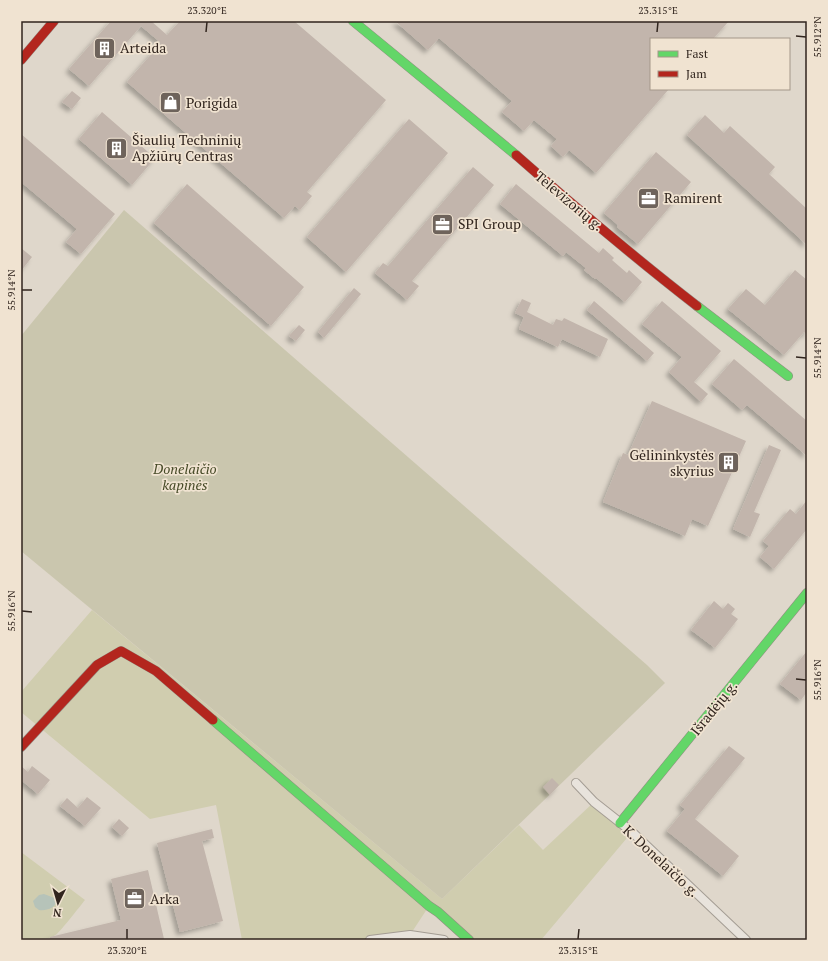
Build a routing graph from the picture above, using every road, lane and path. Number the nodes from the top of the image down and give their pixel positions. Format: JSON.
{"nodes":[{"id":1,"x":54,"y":21,"type":"edge"},
{"id":2,"x":353,"y":21,"type":"edge"},
{"id":3,"x":21,"y":60,"type":"edge"},
{"id":4,"x":788,"y":376,"type":"dead end"},
{"id":5,"x":807,"y":594,"type":"edge"},
{"id":6,"x":21,"y":747,"type":"edge"},
{"id":7,"x":576,"y":784,"type":"dead end"},
{"id":8,"x":620,"y":823,"type":"junction"},
{"id":9,"x":370,"y":940,"type":"edge"},
{"id":10,"x":444,"y":940,"type":"edge"},
{"id":11,"x":469,"y":940,"type":"edge"},
{"id":12,"x":746,"y":940,"type":"edge"}],
"edges":[{"from":1,"to":3,"type":"street"},
{"from":2,"to":4,"type":"street","name":"Televizorių g."},
{"from":5,"to":8,"type":"street","name":"Išradėjų g."},
{"from":6,"to":11,"type":"street"},
{"from":7,"to":8,"type":"street","name":"K. Donelaičio g."},
{"from":8,"to":12,"type":"street","name":"K. Donelaičio g."},
{"from":9,"to":10,"type":"street"}]}
